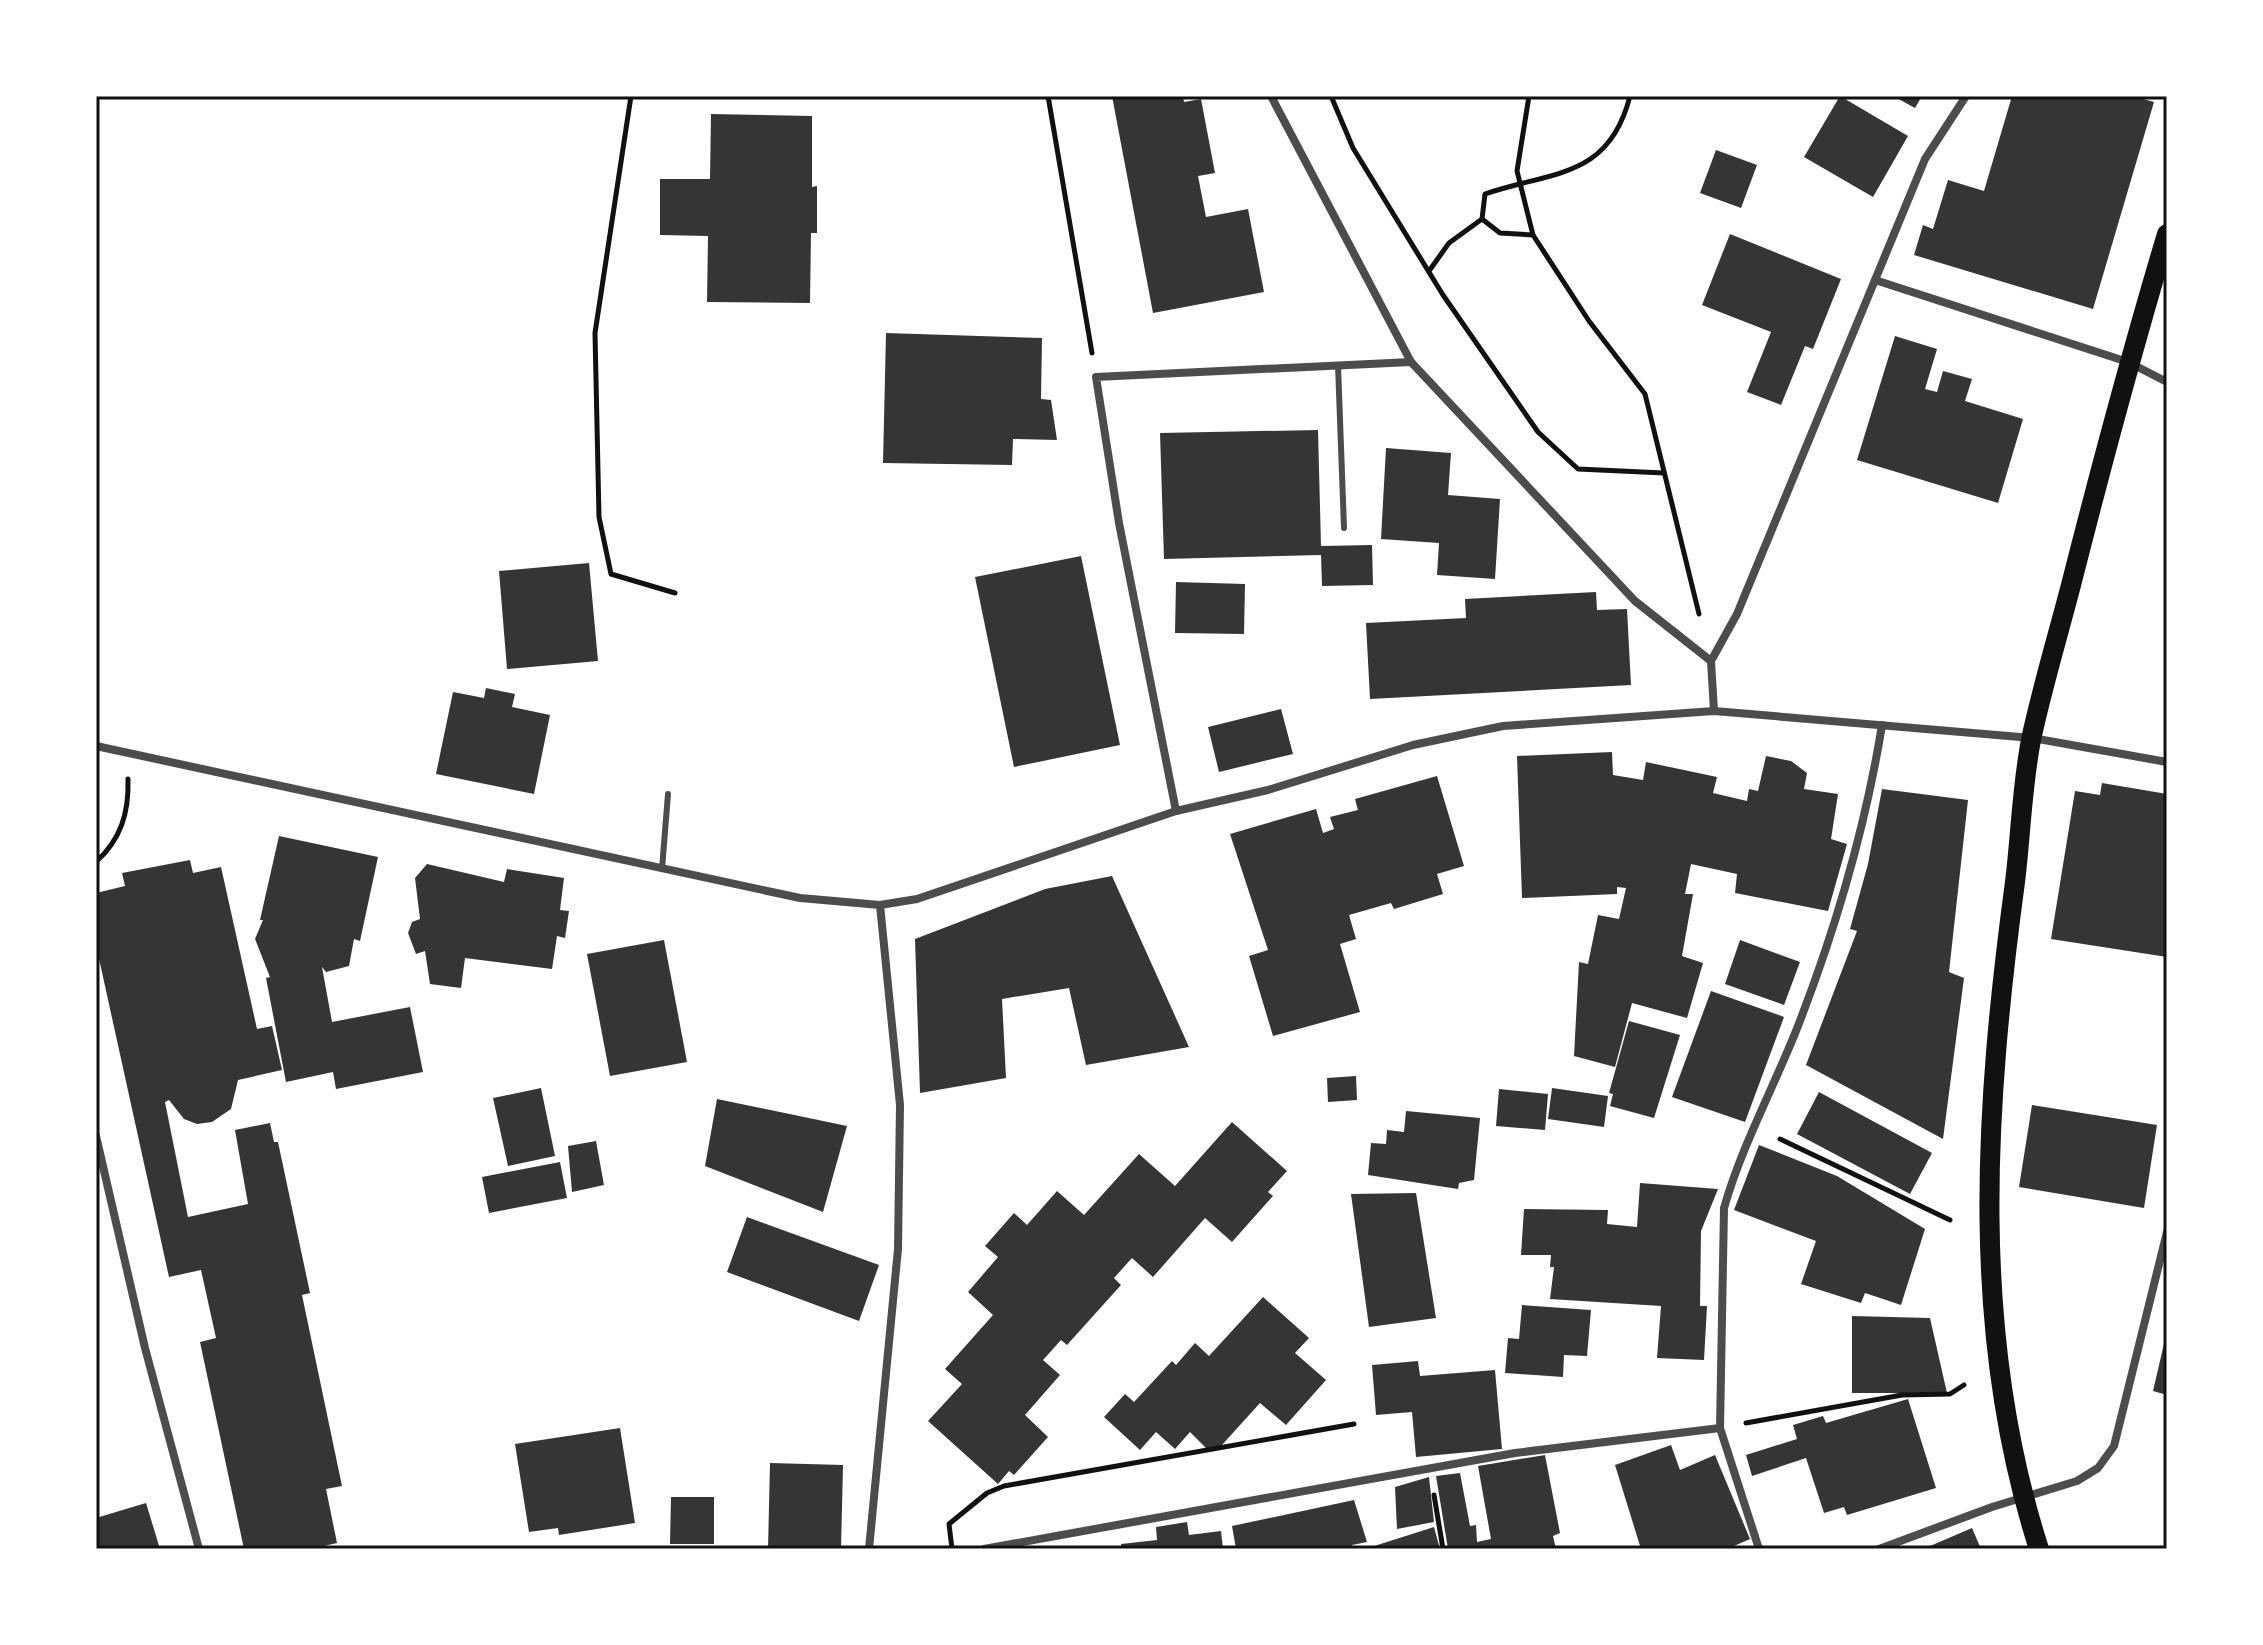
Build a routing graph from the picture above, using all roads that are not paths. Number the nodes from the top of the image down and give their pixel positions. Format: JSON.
{"nodes":[{"id":1,"x":1271,"y":96,"type":"edge"},
{"id":2,"x":1966,"y":96,"type":"edge"},
{"id":3,"x":2167,"y":234,"type":"edge"},
{"id":4,"x":1875,"y":280,"type":"junction"},
{"id":5,"x":1411,"y":362,"type":"junction"},
{"id":6,"x":2128,"y":362,"type":"junction"},
{"id":7,"x":1338,"y":365,"type":"junction"},
{"id":8,"x":2167,"y":382,"type":"edge"},
{"id":9,"x":1344,"y":528,"type":"dead end"},
{"id":10,"x":1711,"y":661,"type":"junction"},
{"id":11,"x":1714,"y":711,"type":"junction"},
{"id":12,"x":1882,"y":725,"type":"junction"},
{"id":13,"x":2032,"y":738,"type":"junction"},
{"id":14,"x":96,"y":746,"type":"edge"},
{"id":15,"x":2167,"y":762,"type":"edge"},
{"id":16,"x":668,"y":794,"type":"dead end"},
{"id":17,"x":1176,"y":811,"type":"junction"},
{"id":18,"x":662,"y":869,"type":"junction"},
{"id":19,"x":880,"y":905,"type":"junction"},
{"id":20,"x":96,"y":1136,"type":"edge"},
{"id":21,"x":2167,"y":1232,"type":"edge"},
{"id":22,"x":1720,"y":1428,"type":"junction"},
{"id":23,"x":2022,"y":1497,"type":"junction"},
{"id":24,"x":199,"y":1549,"type":"edge"},
{"id":25,"x":869,"y":1549,"type":"edge"},
{"id":26,"x":984,"y":1549,"type":"edge"},
{"id":27,"x":1759,"y":1549,"type":"edge"},
{"id":28,"x":1879,"y":1549,"type":"edge"},
{"id":29,"x":2039,"y":1549,"type":"edge"}],
"edges":[{"from":1,"to":5,"type":"street"},
{"from":2,"to":4,"type":"street"},
{"from":3,"to":6,"type":"main road"},
{"from":4,"to":6,"type":"street"},
{"from":4,"to":10,"type":"street"},
{"from":5,"to":7,"type":"street"},
{"from":5,"to":10,"type":"street"},
{"from":6,"to":8,"type":"street"},
{"from":6,"to":13,"type":"main road"},
{"from":7,"to":9,"type":"lane"},
{"from":7,"to":17,"type":"street"},
{"from":10,"to":11,"type":"street"},
{"from":11,"to":12,"type":"street"},
{"from":11,"to":17,"type":"street"},
{"from":12,"to":13,"type":"street"},
{"from":12,"to":22,"type":"street"},
{"from":13,"to":15,"type":"street"},
{"from":13,"to":23,"type":"main road"},
{"from":14,"to":18,"type":"street"},
{"from":16,"to":18,"type":"lane"},
{"from":17,"to":19,"type":"street"},
{"from":18,"to":19,"type":"street"},
{"from":19,"to":25,"type":"street"},
{"from":20,"to":24,"type":"street"},
{"from":21,"to":23,"type":"street"},
{"from":22,"to":26,"type":"street"},
{"from":22,"to":27,"type":"street"},
{"from":23,"to":28,"type":"street"},
{"from":23,"to":29,"type":"main road"}]}
